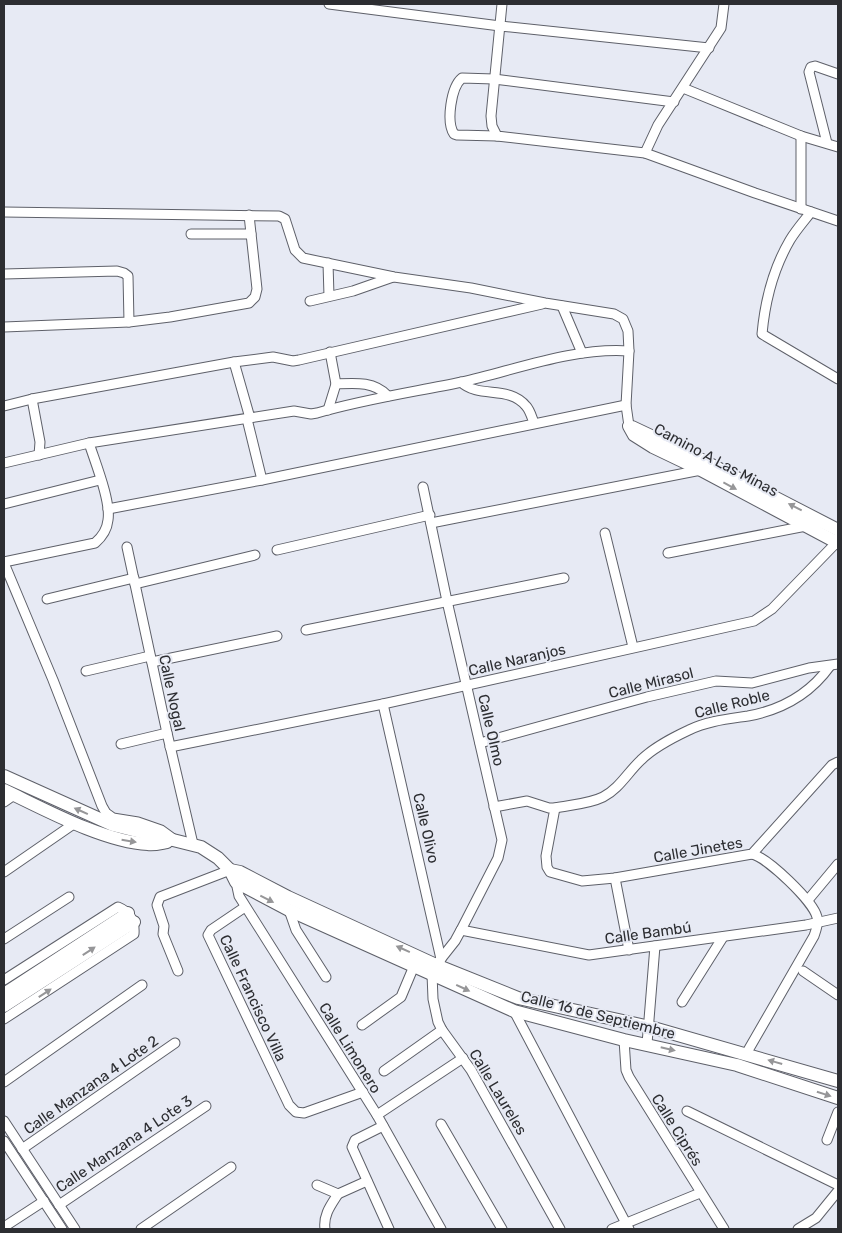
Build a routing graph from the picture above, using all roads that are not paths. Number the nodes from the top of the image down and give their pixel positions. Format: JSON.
{"nodes":[{"id":1,"x":329,"y":4,"type":"edge"},
{"id":2,"x":502,"y":4,"type":"edge"},
{"id":3,"x":724,"y":4,"type":"edge"},
{"id":4,"x":500,"y":26,"type":"junction"},
{"id":5,"x":709,"y":48,"type":"junction"},
{"id":6,"x":838,"y":74,"type":"edge"},
{"id":7,"x":494,"y":79,"type":"junction"},
{"id":8,"x":683,"y":88,"type":"junction"},
{"id":9,"x":674,"y":102,"type":"junction"},
{"id":10,"x":497,"y":136,"type":"junction"},
{"id":11,"x":801,"y":136,"type":"junction"},
{"id":12,"x":827,"y":143,"type":"junction"},
{"id":13,"x":838,"y":147,"type":"edge"},
{"id":14,"x":645,"y":153,"type":"junction"},
{"id":15,"x":801,"y":209,"type":"junction"},
{"id":16,"x":4,"y":212,"type":"edge"},
{"id":17,"x":811,"y":212,"type":"junction"},
{"id":18,"x":249,"y":215,"type":"junction"},
{"id":19,"x":838,"y":221,"type":"edge"},
{"id":20,"x":191,"y":234,"type":"dead end"},
{"id":21,"x":251,"y":234,"type":"junction"},
{"id":22,"x":328,"y":263,"type":"junction"},
{"id":23,"x":4,"y":274,"type":"edge"},
{"id":24,"x":394,"y":277,"type":"junction"},
{"id":25,"x":329,"y":296,"type":"junction"},
{"id":26,"x":310,"y":301,"type":"dead end"},
{"id":27,"x":545,"y":303,"type":"junction"},
{"id":28,"x":562,"y":306,"type":"junction"},
{"id":29,"x":128,"y":322,"type":"junction"},
{"id":30,"x":4,"y":327,"type":"edge"},
{"id":31,"x":629,"y":351,"type":"junction"},
{"id":32,"x":330,"y":352,"type":"junction"},
{"id":33,"x":582,"y":353,"type":"junction"},
{"id":34,"x":234,"y":362,"type":"junction"},
{"id":35,"x":838,"y":379,"type":"edge"},
{"id":36,"x":461,"y":382,"type":"junction"},
{"id":37,"x":336,"y":384,"type":"junction"},
{"id":38,"x":388,"y":396,"type":"junction"},
{"id":39,"x":32,"y":399,"type":"junction"},
{"id":40,"x":626,"y":405,"type":"junction"},
{"id":41,"x":4,"y":406,"type":"edge"},
{"id":42,"x":328,"y":410,"type":"junction"},
{"id":43,"x":248,"y":419,"type":"junction"},
{"id":44,"x":534,"y":423,"type":"junction"},
{"id":45,"x":630,"y":426,"type":"joint"},
{"id":46,"x":89,"y":443,"type":"junction"},
{"id":47,"x":656,"y":443,"type":"junction"},
{"id":48,"x":39,"y":455,"type":"junction"},
{"id":49,"x":4,"y":463,"type":"edge"},
{"id":50,"x":718,"y":468,"type":"junction"},
{"id":51,"x":701,"y":470,"type":"junction"},
{"id":52,"x":100,"y":480,"type":"junction"},
{"id":53,"x":262,"y":480,"type":"junction"},
{"id":54,"x":423,"y":487,"type":"dead end"},
{"id":55,"x":4,"y":504,"type":"edge"},
{"id":56,"x":108,"y":509,"type":"junction"},
{"id":57,"x":430,"y":519,"type":"junction"},
{"id":58,"x":806,"y":526,"type":"junction"},
{"id":59,"x":838,"y":530,"type":"edge"},
{"id":60,"x":606,"y":533,"type":"dead end"},
{"id":61,"x":837,"y":541,"type":"edge"},
{"id":62,"x":128,"y":547,"type":"dead end"},
{"id":63,"x":277,"y":550,"type":"dead end"},
{"id":64,"x":668,"y":553,"type":"dead end"},
{"id":65,"x":255,"y":555,"type":"dead end"},
{"id":66,"x":4,"y":562,"type":"edge"},
{"id":67,"x":564,"y":578,"type":"dead end"},
{"id":68,"x":135,"y":581,"type":"junction"},
{"id":69,"x":47,"y":599,"type":"dead end"},
{"id":70,"x":447,"y":601,"type":"junction"},
{"id":71,"x":306,"y":630,"type":"dead end"},
{"id":72,"x":277,"y":636,"type":"dead end"},
{"id":73,"x":633,"y":648,"type":"junction"},
{"id":74,"x":151,"y":659,"type":"junction"},
{"id":75,"x":834,"y":665,"type":"edge"},
{"id":76,"x":86,"y":671,"type":"dead end"},
{"id":77,"x":466,"y":686,"type":"junction"},
{"id":78,"x":383,"y":704,"type":"junction"},
{"id":79,"x":166,"y":733,"type":"junction"},
{"id":80,"x":480,"y":743,"type":"junction"},
{"id":81,"x":121,"y":744,"type":"dead end"},
{"id":82,"x":170,"y":747,"type":"junction"},
{"id":83,"x":836,"y":762,"type":"edge"},
{"id":84,"x":4,"y":776,"type":"edge"},
{"id":85,"x":7,"y":795,"type":"edge"},
{"id":86,"x":494,"y":806,"type":"junction"},
{"id":87,"x":555,"y":808,"type":"junction"},
{"id":88,"x":75,"y":824,"type":"junction"},
{"id":89,"x":177,"y":841,"type":"junction"},
{"id":90,"x":193,"y":844,"type":"junction"},
{"id":91,"x":752,"y":854,"type":"junction"},
{"id":92,"x":838,"y":864,"type":"edge"},
{"id":93,"x":230,"y":870,"type":"junction"},
{"id":94,"x":4,"y":872,"type":"edge"},
{"id":95,"x":615,"y":878,"type":"junction"},
{"id":96,"x":236,"y":882,"type":"junction"},
{"id":97,"x":69,"y":897,"type":"dead end"},
{"id":98,"x":808,"y":900,"type":"junction"},
{"id":99,"x":245,"y":907,"type":"junction"},
{"id":100,"x":289,"y":910,"type":"junction"},
{"id":101,"x":131,"y":918,"type":"junction"},
{"id":102,"x":838,"y":918,"type":"edge"},
{"id":103,"x":818,"y":922,"type":"junction"},
{"id":104,"x":461,"y":930,"type":"junction"},
{"id":105,"x":723,"y":936,"type":"junction"},
{"id":106,"x":4,"y":939,"type":"edge"},
{"id":107,"x":655,"y":946,"type":"junction"},
{"id":108,"x":629,"y":950,"type":"junction"},
{"id":109,"x":414,"y":966,"type":"junction"},
{"id":110,"x":436,"y":966,"type":"junction"},
{"id":111,"x":178,"y":971,"type":"dead end"},
{"id":112,"x":803,"y":971,"type":"dead end"},
{"id":113,"x":326,"y":977,"type":"dead end"},
{"id":114,"x":4,"y":980,"type":"edge"},
{"id":115,"x":142,"y":985,"type":"dead end"},
{"id":116,"x":4,"y":994,"type":"edge"},
{"id":117,"x":838,"y":995,"type":"edge"},
{"id":118,"x":682,"y":1002,"type":"dead end"},
{"id":119,"x":4,"y":1006,"type":"edge"},
{"id":120,"x":514,"y":1012,"type":"junction"},
{"id":121,"x":4,"y":1019,"type":"edge"},
{"id":122,"x":362,"y":1025,"type":"dead end"},
{"id":123,"x":650,"y":1027,"type":"junction"},
{"id":124,"x":442,"y":1030,"type":"junction"},
{"id":125,"x":624,"y":1040,"type":"junction"},
{"id":126,"x":175,"y":1043,"type":"dead end"},
{"id":127,"x":648,"y":1044,"type":"junction"},
{"id":128,"x":746,"y":1054,"type":"junction"},
{"id":129,"x":463,"y":1058,"type":"junction"},
{"id":130,"x":384,"y":1070,"type":"dead end"},
{"id":131,"x":838,"y":1081,"type":"edge"},
{"id":132,"x":4,"y":1082,"type":"edge"},
{"id":133,"x":363,"y":1092,"type":"junction"},
{"id":134,"x":838,"y":1098,"type":"edge"},
{"id":135,"x":206,"y":1106,"type":"dead end"},
{"id":136,"x":687,"y":1110,"type":"dead end"},
{"id":137,"x":838,"y":1112,"type":"edge"},
{"id":138,"x":377,"y":1115,"type":"junction"},
{"id":139,"x":4,"y":1121,"type":"edge"},
{"id":140,"x":441,"y":1124,"type":"dead end"},
{"id":141,"x":383,"y":1126,"type":"junction"},
{"id":142,"x":827,"y":1140,"type":"dead end"},
{"id":143,"x":5,"y":1147,"type":"edge"},
{"id":144,"x":22,"y":1149,"type":"junction"},
{"id":145,"x":231,"y":1167,"type":"dead end"},
{"id":146,"x":367,"y":1181,"type":"junction"},
{"id":147,"x":317,"y":1185,"type":"dead end"},
{"id":148,"x":838,"y":1185,"type":"edge"},
{"id":149,"x":838,"y":1191,"type":"edge"},
{"id":150,"x":700,"y":1193,"type":"junction"},
{"id":151,"x":338,"y":1194,"type":"junction"},
{"id":152,"x":44,"y":1201,"type":"junction"},
{"id":153,"x":59,"y":1205,"type":"junction"},
{"id":154,"x":628,"y":1226,"type":"edge"},
{"id":155,"x":4,"y":1227,"type":"edge"},
{"id":156,"x":62,"y":1229,"type":"edge"},
{"id":157,"x":75,"y":1229,"type":"edge"},
{"id":158,"x":141,"y":1229,"type":"edge"},
{"id":159,"x":325,"y":1229,"type":"edge"},
{"id":160,"x":389,"y":1229,"type":"edge"},
{"id":161,"x":441,"y":1229,"type":"edge"},
{"id":162,"x":502,"y":1229,"type":"edge"},
{"id":163,"x":560,"y":1229,"type":"edge"},
{"id":164,"x":612,"y":1229,"type":"edge"},
{"id":165,"x":724,"y":1229,"type":"edge"},
{"id":166,"x":798,"y":1229,"type":"edge"}],
"edges":[{"from":1,"to":4,"type":"street"},
{"from":2,"to":4,"type":"street"},
{"from":3,"to":5,"type":"street"},
{"from":4,"to":5,"type":"street"},
{"from":4,"to":7,"type":"street"},
{"from":5,"to":8,"type":"street"},
{"from":6,"to":12,"type":"street"},
{"from":7,"to":9,"type":"street"},
{"from":7,"to":10,"type":"street"},
{"from":7,"to":10,"type":"street"},
{"from":8,"to":9,"type":"street"},
{"from":8,"to":11,"type":"street"},
{"from":9,"to":14,"type":"street"},
{"from":10,"to":14,"type":"street"},
{"from":11,"to":12,"type":"street"},
{"from":11,"to":15,"type":"street"},
{"from":12,"to":13,"type":"street"},
{"from":14,"to":15,"type":"street"},
{"from":15,"to":17,"type":"street"},
{"from":16,"to":18,"type":"street"},
{"from":17,"to":19,"type":"street"},
{"from":17,"to":35,"type":"street"},
{"from":18,"to":21,"type":"street"},
{"from":18,"to":22,"type":"street"},
{"from":20,"to":21,"type":"street"},
{"from":21,"to":29,"type":"street"},
{"from":22,"to":24,"type":"street"},
{"from":22,"to":25,"type":"street"},
{"from":23,"to":29,"type":"street"},
{"from":24,"to":25,"type":"street"},
{"from":24,"to":27,"type":"street"},
{"from":25,"to":26,"type":"street"},
{"from":27,"to":28,"type":"street"},
{"from":27,"to":32,"type":"street"},
{"from":28,"to":31,"type":"street"},
{"from":28,"to":33,"type":"street"},
{"from":29,"to":30,"type":"street"},
{"from":31,"to":33,"type":"street"},
{"from":31,"to":40,"type":"street"},
{"from":32,"to":34,"type":"street"},
{"from":32,"to":37,"type":"street"},
{"from":33,"to":36,"type":"street"},
{"from":34,"to":39,"type":"street"},
{"from":34,"to":43,"type":"street"},
{"from":36,"to":38,"type":"street"},
{"from":36,"to":44,"type":"street"},
{"from":37,"to":38,"type":"street"},
{"from":37,"to":42,"type":"street"},
{"from":38,"to":42,"type":"street"},
{"from":39,"to":41,"type":"street"},
{"from":39,"to":48,"type":"street"},
{"from":40,"to":44,"type":"street"},
{"from":40,"to":45,"type":"street"},
{"from":42,"to":43,"type":"street"},
{"from":43,"to":46,"type":"street"},
{"from":43,"to":53,"type":"street"},
{"from":44,"to":53,"type":"street"},
{"from":45,"to":47,"type":"main road","name":"Camino A Las Minas"},
{"from":46,"to":48,"type":"street"},
{"from":46,"to":52,"type":"street"},
{"from":47,"to":50,"type":"main road","name":"Camino A Las Minas"},
{"from":47,"to":51,"type":"main road","name":"Camino A Las Minas"},
{"from":48,"to":49,"type":"street"},
{"from":50,"to":51,"type":"street"},
{"from":59,"to":50,"type":"main road","name":"Camino A Las Minas","one_way":true},
{"from":51,"to":57,"type":"street"},
{"from":51,"to":58,"type":"main road","name":"Camino A Las Minas","one_way":true},
{"from":52,"to":55,"type":"street"},
{"from":52,"to":56,"type":"street"},
{"from":53,"to":56,"type":"street"},
{"from":54,"to":57,"type":"street","name":"Calle Olmo"},
{"from":56,"to":66,"type":"street"},
{"from":57,"to":63,"type":"street"},
{"from":57,"to":70,"type":"street","name":"Calle Olmo"},
{"from":58,"to":61,"type":"main road","name":"Camino A Las Minas"},
{"from":58,"to":64,"type":"street"},
{"from":60,"to":73,"type":"street"},
{"from":61,"to":73,"type":"street","name":"Calle Naranjos"},
{"from":62,"to":68,"type":"street","name":"Calle Nogal"},
{"from":65,"to":68,"type":"street"},
{"from":66,"to":89,"type":"street"},
{"from":67,"to":70,"type":"street"},
{"from":68,"to":69,"type":"street"},
{"from":68,"to":74,"type":"street","name":"Calle Nogal"},
{"from":70,"to":71,"type":"street"},
{"from":70,"to":77,"type":"street","name":"Calle Olmo"},
{"from":72,"to":74,"type":"street"},
{"from":73,"to":77,"type":"street","name":"Calle Naranjos"},
{"from":74,"to":76,"type":"street"},
{"from":74,"to":79,"type":"street","name":"Calle Nogal"},
{"from":75,"to":80,"type":"street","name":"Calle Mirasol"},
{"from":75,"to":87,"type":"street","name":"Calle Roble"},
{"from":77,"to":78,"type":"street","name":"Calle Naranjos"},
{"from":77,"to":80,"type":"street","name":"Calle Olmo"},
{"from":78,"to":82,"type":"street","name":"Calle Naranjos"},
{"from":78,"to":110,"type":"street","name":"Calle Olivo"},
{"from":79,"to":81,"type":"street"},
{"from":79,"to":82,"type":"street","name":"Calle Nogal"},
{"from":80,"to":86,"type":"street","name":"Calle Olmo"},
{"from":82,"to":90,"type":"street","name":"Calle Nogal"},
{"from":83,"to":91,"type":"street","name":"Calle Jinetes"},
{"from":89,"to":84,"type":"main road","one_way":true},
{"from":85,"to":88,"type":"main road"},
{"from":86,"to":87,"type":"street","name":"Calle Roble"},
{"from":86,"to":104,"type":"street","name":"Calle Olmo"},
{"from":87,"to":95,"type":"street","name":"Calle Jinetes"},
{"from":88,"to":89,"type":"main road","one_way":true},
{"from":88,"to":94,"type":"street"},
{"from":89,"to":90,"type":"main road","name":"Calle 16 de Septiembre"},
{"from":90,"to":93,"type":"main road","name":"Calle 16 de Septiembre"},
{"from":91,"to":95,"type":"street","name":"Calle Jinetes"},
{"from":91,"to":98,"type":"street"},
{"from":92,"to":98,"type":"street"},
{"from":93,"to":96,"type":"main road","name":"Calle 16 de Septiembre"},
{"from":110,"to":93,"type":"main road","name":"Calle 16 de Septiembre","one_way":true},
{"from":93,"to":111,"type":"street"},
{"from":95,"to":108,"type":"street"},
{"from":96,"to":99,"type":"street","name":"Calle Limonero"},
{"from":96,"to":100,"type":"main road","name":"Calle 16 de Septiembre","one_way":true},
{"from":97,"to":106,"type":"street"},
{"from":98,"to":103,"type":"street"},
{"from":99,"to":133,"type":"street","name":"Calle Limonero"},
{"from":99,"to":133,"type":"street","name":"Calle Francisco Villa"},
{"from":100,"to":109,"type":"main road","name":"Calle 16 de Septiembre"},
{"from":100,"to":113,"type":"street"},
{"from":101,"to":114,"type":"street"},
{"from":101,"to":116,"type":"main road"},
{"from":119,"to":101,"type":"main road","one_way":true},
{"from":121,"to":101,"type":"street","one_way":true},
{"from":102,"to":103,"type":"street","name":"Calle Bambú"},
{"from":103,"to":105,"type":"street","name":"Calle Bambú"},
{"from":103,"to":128,"type":"street"},
{"from":104,"to":108,"type":"street","name":"Calle Bambú"},
{"from":104,"to":110,"type":"street","name":"Calle Olmo"},
{"from":105,"to":107,"type":"street","name":"Calle Bambú"},
{"from":105,"to":118,"type":"street"},
{"from":107,"to":108,"type":"street","name":"Calle Bambú"},
{"from":107,"to":123,"type":"street"},
{"from":109,"to":110,"type":"main road","name":"Calle 16 de Septiembre"},
{"from":109,"to":122,"type":"street"},
{"from":110,"to":120,"type":"main road","name":"Calle 16 de Septiembre","one_way":true},
{"from":110,"to":123,"type":"main road","name":"Calle 16 de Septiembre"},
{"from":110,"to":124,"type":"street","name":"Calle Laureles"},
{"from":112,"to":117,"type":"street"},
{"from":115,"to":132,"type":"street"},
{"from":120,"to":125,"type":"main road","name":"Calle 16 de Septiembre"},
{"from":120,"to":154,"type":"street"},
{"from":123,"to":127,"type":"street"},
{"from":123,"to":128,"type":"main road","name":"Calle 16 de Septiembre"},
{"from":124,"to":129,"type":"street","name":"Calle Laureles"},
{"from":124,"to":130,"type":"street"},
{"from":125,"to":127,"type":"main road","name":"Calle 16 de Septiembre"},
{"from":125,"to":150,"type":"street","name":"Calle Ciprés"},
{"from":126,"to":144,"type":"street","name":"Calle Manzana 4 Lote 2"},
{"from":127,"to":134,"type":"main road","name":"Calle 16 de Septiembre","one_way":true},
{"from":131,"to":128,"type":"main road","name":"Calle 16 de Septiembre","one_way":true},
{"from":129,"to":138,"type":"street"},
{"from":129,"to":163,"type":"street","name":"Calle Laureles"},
{"from":133,"to":138,"type":"street","name":"Calle Limonero"},
{"from":135,"to":153,"type":"street","name":"Calle Manzana 4 Lote 3"},
{"from":136,"to":148,"type":"street"},
{"from":137,"to":142,"type":"street"},
{"from":138,"to":141,"type":"street","name":"Calle Limonero"},
{"from":139,"to":144,"type":"street"},
{"from":140,"to":162,"type":"street"},
{"from":141,"to":146,"type":"street"},
{"from":141,"to":161,"type":"street","name":"Calle Limonero"},
{"from":143,"to":152,"type":"street"},
{"from":144,"to":153,"type":"street"},
{"from":145,"to":158,"type":"street"},
{"from":146,"to":151,"type":"street"},
{"from":146,"to":160,"type":"street"},
{"from":147,"to":151,"type":"street"},
{"from":149,"to":166,"type":"street"},
{"from":150,"to":154,"type":"street"},
{"from":150,"to":165,"type":"street","name":"Calle Ciprés"},
{"from":151,"to":159,"type":"street"},
{"from":152,"to":155,"type":"street"},
{"from":152,"to":156,"type":"street"},
{"from":153,"to":157,"type":"street"},
{"from":154,"to":164,"type":"street"}]}
